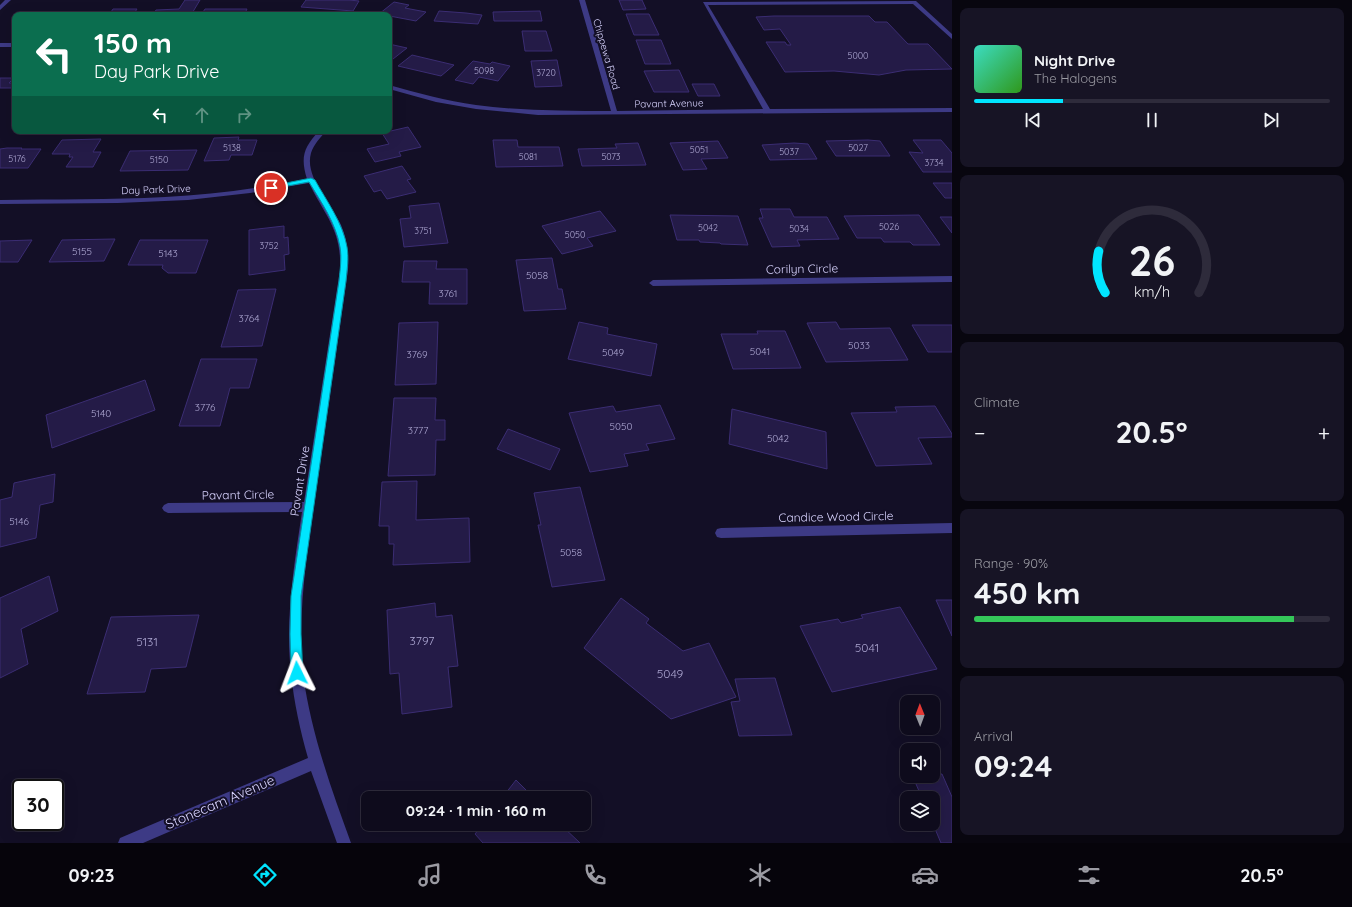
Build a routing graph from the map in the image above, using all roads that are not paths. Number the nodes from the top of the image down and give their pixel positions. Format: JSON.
{"nodes":[{"id":1,"x":8,"y":0,"type":"edge"},
{"id":2,"x":582,"y":0,"type":"edge"},
{"id":3,"x":913,"y":1,"type":"edge"},
{"id":4,"x":704,"y":2,"type":"edge"},
{"id":5,"x":0,"y":8,"type":"edge"},
{"id":6,"x":952,"y":37,"type":"edge"},
{"id":7,"x":0,"y":45,"type":"edge"},
{"id":8,"x":12,"y":45,"type":"edge"},
{"id":9,"x":392,"y":88,"type":"edge"},
{"id":10,"x":952,"y":110,"type":"edge"},
{"id":11,"x":768,"y":112,"type":"junction"},
{"id":12,"x":615,"y":113,"type":"junction"},
{"id":13,"x":320,"y":134,"type":"edge"},
{"id":14,"x":311,"y":180,"type":"junction"},
{"id":15,"x":0,"y":202,"type":"edge"},
{"id":16,"x":952,"y":279,"type":"edge"},
{"id":17,"x":653,"y":283,"type":"dead end"},
{"id":18,"x":309,"y":507,"type":"junction"},
{"id":19,"x":168,"y":508,"type":"dead end"},
{"id":20,"x":952,"y":528,"type":"edge"},
{"id":21,"x":721,"y":533,"type":"dead end"},
{"id":22,"x":315,"y":762,"type":"junction"},
{"id":23,"x":125,"y":843,"type":"edge"},
{"id":24,"x":344,"y":843,"type":"edge"}],
"edges":[{"from":1,"to":5,"type":"street"},
{"from":2,"to":12,"type":"street","name":"Chippewa Road"},
{"from":3,"to":4,"type":"street"},
{"from":3,"to":6,"type":"street"},
{"from":4,"to":11,"type":"street"},
{"from":7,"to":8,"type":"street"},
{"from":9,"to":12,"type":"street","name":"Pavant Avenue"},
{"from":10,"to":11,"type":"street","name":"Pavant Avenue"},
{"from":11,"to":12,"type":"street","name":"Pavant Avenue"},
{"from":13,"to":14,"type":"street","name":"Pavant Drive"},
{"from":14,"to":15,"type":"street","name":"Day Park Drive"},
{"from":14,"to":18,"type":"street","name":"Pavant Drive"},
{"from":16,"to":17,"type":"street","name":"Corilyn Circle"},
{"from":18,"to":19,"type":"street","name":"Pavant Circle"},
{"from":18,"to":22,"type":"street","name":"Pavant Drive"},
{"from":20,"to":21,"type":"street","name":"Candice Wood Circle"},
{"from":22,"to":23,"type":"street","name":"Stonecam Avenue"},
{"from":22,"to":24,"type":"street","name":"Pavant Drive"}]}
